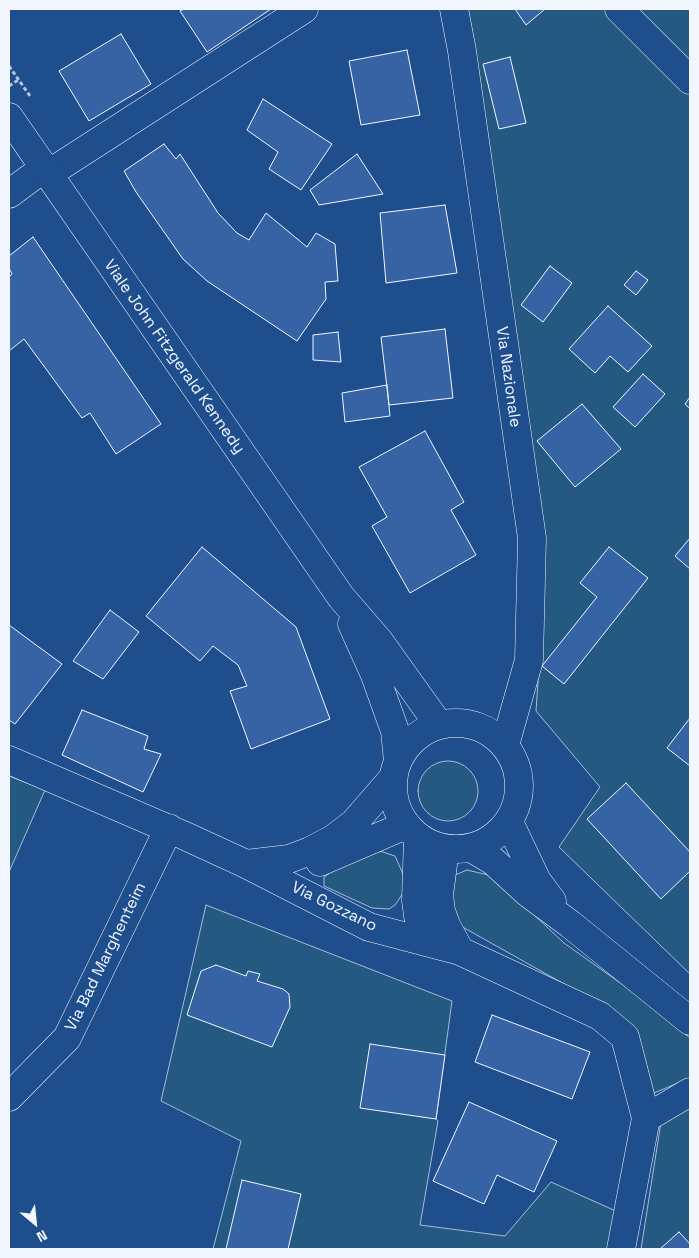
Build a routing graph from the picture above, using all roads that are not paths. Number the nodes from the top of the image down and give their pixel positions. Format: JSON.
{"nodes":[{"id":1,"x":304,"y":9,"type":"edge"},
{"id":2,"x":454,"y":9,"type":"edge"},
{"id":3,"x":619,"y":9,"type":"edge"},
{"id":4,"x":690,"y":80,"type":"edge"},
{"id":5,"x":9,"y":117,"type":"edge"},
{"id":6,"x":46,"y":171,"type":"junction"},
{"id":7,"x":9,"y":194,"type":"edge"},
{"id":8,"x":341,"y":597,"type":"junction"},
{"id":9,"x":439,"y":725,"type":"junction"},
{"id":10,"x":505,"y":744,"type":"junction"},
{"id":11,"x":9,"y":760,"type":"edge"},
{"id":12,"x":396,"y":770,"type":"junction"},
{"id":13,"x":509,"y":822,"type":"junction"},
{"id":14,"x":169,"y":828,"type":"junction"},
{"id":15,"x":412,"y":831,"type":"junction"},
{"id":16,"x":458,"y":849,"type":"junction"},
{"id":17,"x":246,"y":864,"type":"junction"},
{"id":18,"x":570,"y":924,"type":"junction"},
{"id":19,"x":432,"y":943,"type":"junction"},
{"id":20,"x":460,"y":951,"type":"junction"},
{"id":21,"x":690,"y":1021,"type":"edge"},
{"id":22,"x":690,"y":1092,"type":"edge"},
{"id":23,"x":9,"y":1097,"type":"edge"},
{"id":24,"x":646,"y":1118,"type":"junction"},
{"id":25,"x":621,"y":1249,"type":"edge"}],
"edges":[{"from":1,"to":6,"type":"street"},
{"from":2,"to":10,"type":"street","name":"Via Nazionale"},
{"from":3,"to":4,"type":"street"},
{"from":5,"to":6,"type":"street","name":"Viale John Fitzgerald Kennedy"},
{"from":6,"to":7,"type":"street"},
{"from":6,"to":8,"type":"street","name":"Viale John Fitzgerald Kennedy"},
{"from":8,"to":9,"type":"street","name":"Viale John Fitzgerald Kennedy"},
{"from":8,"to":12,"type":"street","name":"Viale John Fitzgerald Kennedy"},
{"from":9,"to":10,"type":"street"},
{"from":9,"to":12,"type":"street"},
{"from":10,"to":13,"type":"street"},
{"from":11,"to":14,"type":"street","name":"Via Gozzano"},
{"from":12,"to":15,"type":"street"},
{"from":12,"to":17,"type":"street"},
{"from":13,"to":16,"type":"street"},
{"from":13,"to":18,"type":"street"},
{"from":14,"to":17,"type":"street","name":"Via Gozzano"},
{"from":14,"to":23,"type":"street","name":"Via Bad Marghenteim"},
{"from":15,"to":16,"type":"street"},
{"from":15,"to":17,"type":"street"},
{"from":15,"to":19,"type":"street"},
{"from":16,"to":18,"type":"street"},
{"from":16,"to":20,"type":"street"},
{"from":17,"to":19,"type":"street","name":"Via Gozzano"},
{"from":18,"to":21,"type":"street"},
{"from":19,"to":20,"type":"street","name":"Via Gozzano"},
{"from":20,"to":24,"type":"street","name":"Via Gozzano"},
{"from":22,"to":24,"type":"street"},
{"from":24,"to":25,"type":"street"}]}
